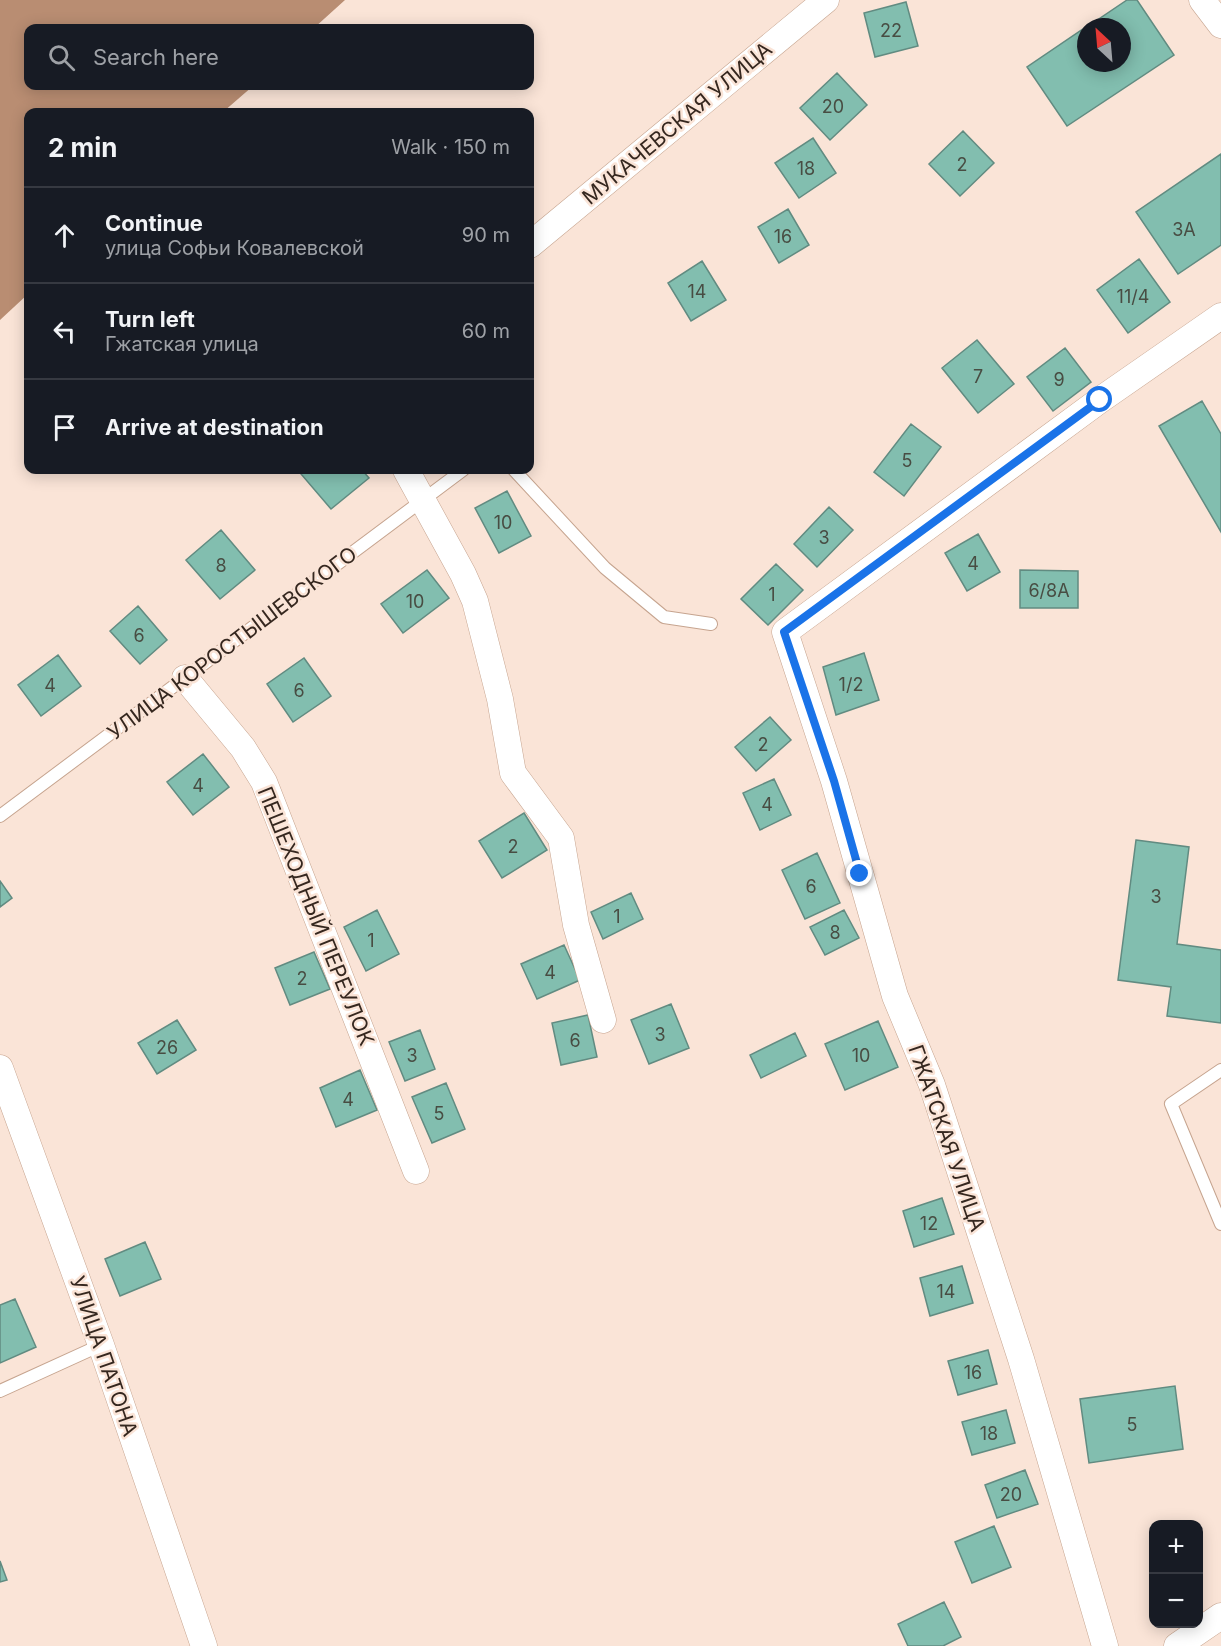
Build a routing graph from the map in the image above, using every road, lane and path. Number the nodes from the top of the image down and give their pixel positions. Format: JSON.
{"nodes":[{"id":1,"x":826,"y":0,"type":"edge"},
{"id":2,"x":1202,"y":0,"type":"edge"},
{"id":3,"x":1221,"y":25,"type":"edge"},
{"id":4,"x":534,"y":242,"type":"edge"},
{"id":5,"x":1221,"y":316,"type":"edge"},
{"id":6,"x":408,"y":474,"type":"edge"},
{"id":7,"x":458,"y":474,"type":"edge"},
{"id":8,"x":518,"y":474,"type":"edge"},
{"id":9,"x":422,"y":500,"type":"junction"},
{"id":10,"x":711,"y":624,"type":"dead end"},
{"id":11,"x":185,"y":678,"type":"junction"},
{"id":12,"x":0,"y":816,"type":"edge"},
{"id":13,"x":603,"y":1020,"type":"dead end"},
{"id":14,"x":0,"y":1068,"type":"edge"},
{"id":15,"x":1221,"y":1070,"type":"edge"},
{"id":16,"x":416,"y":1171,"type":"dead end"},
{"id":17,"x":1221,"y":1224,"type":"edge"},
{"id":18,"x":101,"y":1345,"type":"junction"},
{"id":19,"x":0,"y":1391,"type":"edge"},
{"id":20,"x":1221,"y":1616,"type":"edge"},
{"id":21,"x":203,"y":1646,"type":"edge"},
{"id":22,"x":1105,"y":1646,"type":"edge"},
{"id":23,"x":1177,"y":1646,"type":"edge"}],
"edges":[{"from":1,"to":4,"type":"street","name":"МУКАЧЕВСКАЯ УЛИЦА"},
{"from":2,"to":3,"type":"street"},
{"from":5,"to":22,"type":"street","name":"ГЖАТСКАЯ УЛИЦА"},
{"from":6,"to":9,"type":"street"},
{"from":7,"to":9,"type":"lane","name":"УЛИЦА КОРОСТЫШЕВСКОГО"},
{"from":8,"to":10,"type":"lane"},
{"from":9,"to":11,"type":"lane","name":"УЛИЦА КОРОСТЫШЕВСКОГО"},
{"from":9,"to":13,"type":"street"},
{"from":11,"to":12,"type":"lane","name":"УЛИЦА КОРОСТЫШЕВСКОГО"},
{"from":11,"to":16,"type":"street","name":"ПЕШЕХОДНЫЙ ПЕРЕУЛОК"},
{"from":14,"to":18,"type":"street","name":"УЛИЦА ПАТОНА"},
{"from":15,"to":17,"type":"lane"},
{"from":18,"to":19,"type":"lane"},
{"from":18,"to":21,"type":"street","name":"УЛИЦА ПАТОНА"},
{"from":20,"to":23,"type":"street"}]}
